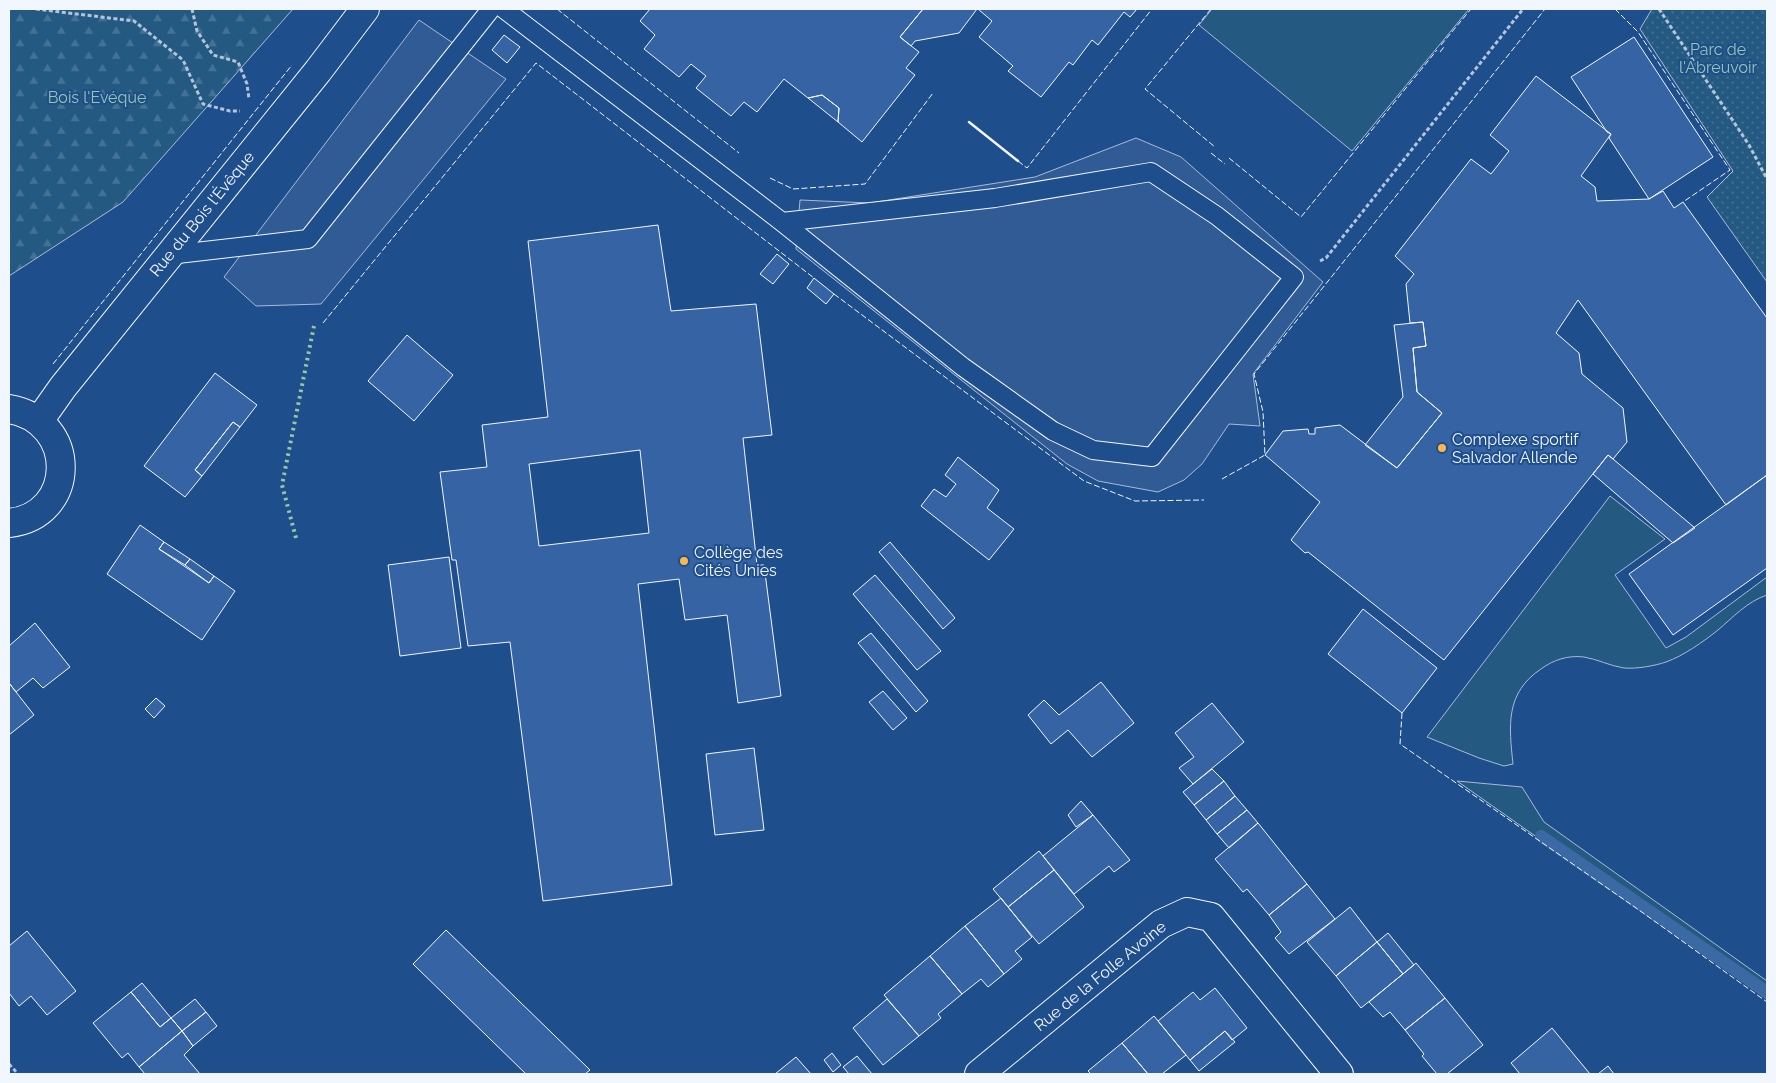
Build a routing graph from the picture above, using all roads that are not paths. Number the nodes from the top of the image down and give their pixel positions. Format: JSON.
{"nodes":[{"id":1,"x":365,"y":9,"type":"edge"},
{"id":2,"x":491,"y":9,"type":"edge"},
{"id":3,"x":504,"y":9,"type":"edge"},
{"id":4,"x":782,"y":222,"type":"junction"},
{"id":5,"x":169,"y":255,"type":"junction"},
{"id":6,"x":9,"y":409,"type":"edge"},
{"id":7,"x":39,"y":421,"type":"junction"},
{"id":8,"x":9,"y":523,"type":"edge"},
{"id":9,"x":979,"y":1074,"type":"edge"},
{"id":10,"x":1339,"y":1074,"type":"edge"}],
"edges":[{"from":1,"to":5,"type":"street","name":"Rue du Bois l'Évêque"},
{"from":2,"to":5,"type":"lane"},
{"from":3,"to":4,"type":"lane"},
{"from":4,"to":4,"type":"lane"},
{"from":5,"to":7,"type":"street","name":"Rue du Bois l'Évêque"},
{"from":6,"to":7,"type":"street"},
{"from":7,"to":8,"type":"street"},
{"from":9,"to":10,"type":"street","name":"Rue de la Folle Avoine"}]}
